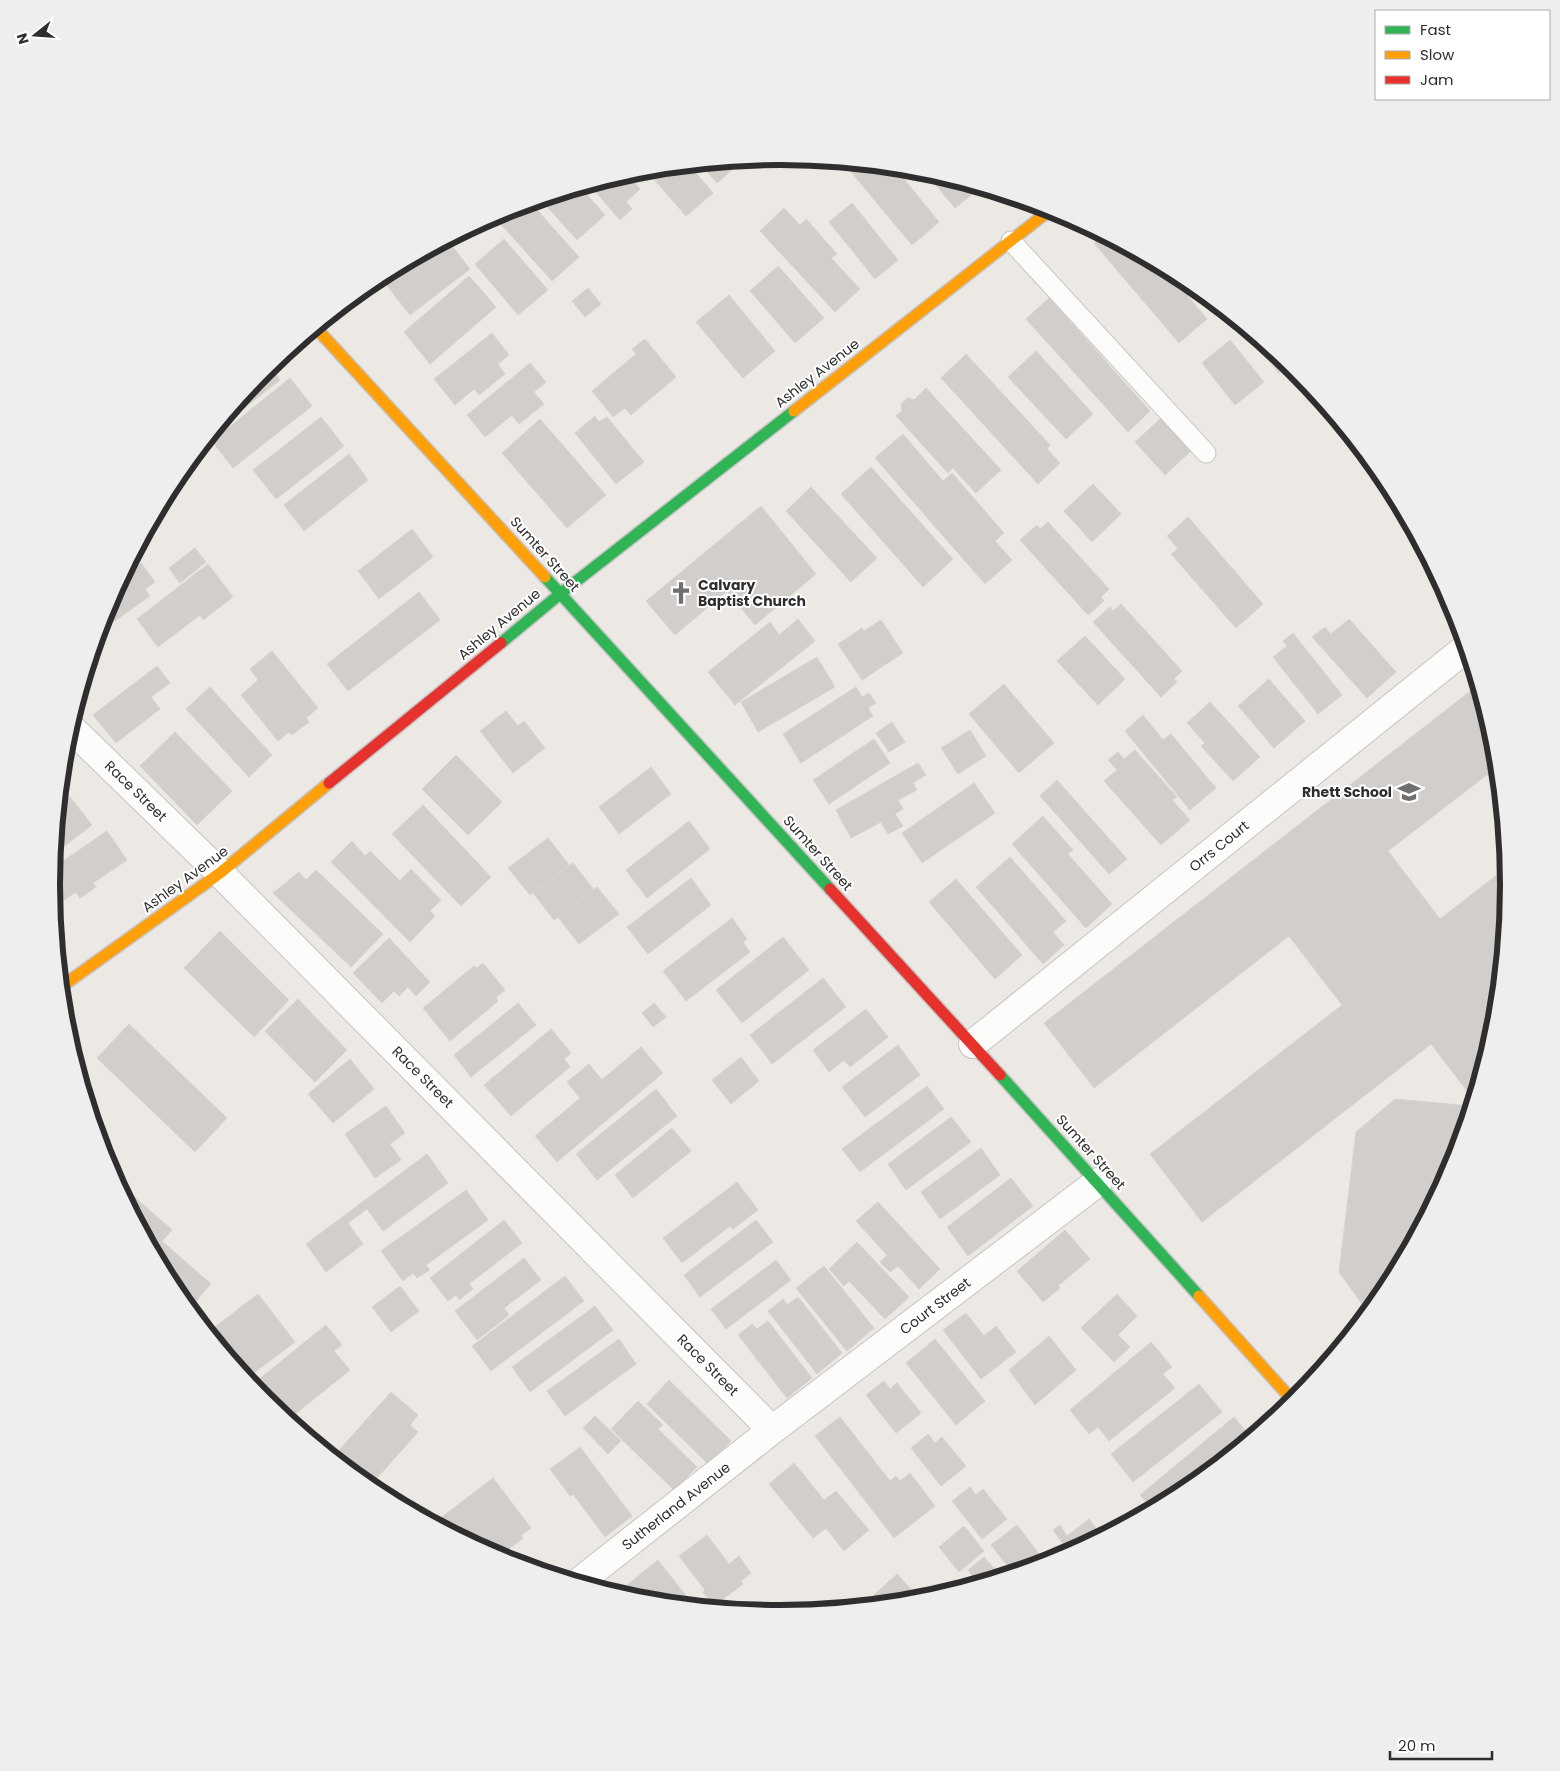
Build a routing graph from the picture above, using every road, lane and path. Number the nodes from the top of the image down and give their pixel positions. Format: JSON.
{"nodes":[{"id":1,"x":1043,"y":215,"type":"edge"},
{"id":2,"x":1011,"y":241,"type":"junction"},
{"id":3,"x":320,"y":332,"type":"edge"},
{"id":4,"x":1206,"y":453,"type":"dead end"},
{"id":5,"x":560,"y":594,"type":"junction"},
{"id":6,"x":1461,"y":652,"type":"edge"},
{"id":7,"x":77,"y":734,"type":"edge"},
{"id":8,"x":220,"y":873,"type":"junction"},
{"id":9,"x":67,"y":983,"type":"edge"},
{"id":10,"x":973,"y":1044,"type":"junction"},
{"id":11,"x":1098,"y":1182,"type":"junction"},
{"id":12,"x":1288,"y":1396,"type":"edge"},
{"id":13,"x":772,"y":1430,"type":"junction"},
{"id":14,"x":584,"y":1578,"type":"edge"}],
"edges":[{"from":1,"to":2,"type":"street","name":"Ashley Avenue"},
{"from":2,"to":4,"type":"lane"},
{"from":2,"to":5,"type":"street","name":"Ashley Avenue"},
{"from":3,"to":5,"type":"street","name":"Sumter Street"},
{"from":5,"to":8,"type":"street","name":"Ashley Avenue"},
{"from":5,"to":10,"type":"street","name":"Sumter Street"},
{"from":6,"to":10,"type":"street","name":"Orrs Court"},
{"from":7,"to":8,"type":"street","name":"Race Street"},
{"from":8,"to":9,"type":"street","name":"Ashley Avenue"},
{"from":8,"to":13,"type":"street","name":"Race Street"},
{"from":10,"to":11,"type":"street","name":"Sumter Street"},
{"from":11,"to":12,"type":"street","name":"Sumter Street"},
{"from":11,"to":13,"type":"street","name":"Court Street"},
{"from":13,"to":14,"type":"street","name":"Sutherland Avenue"}]}
